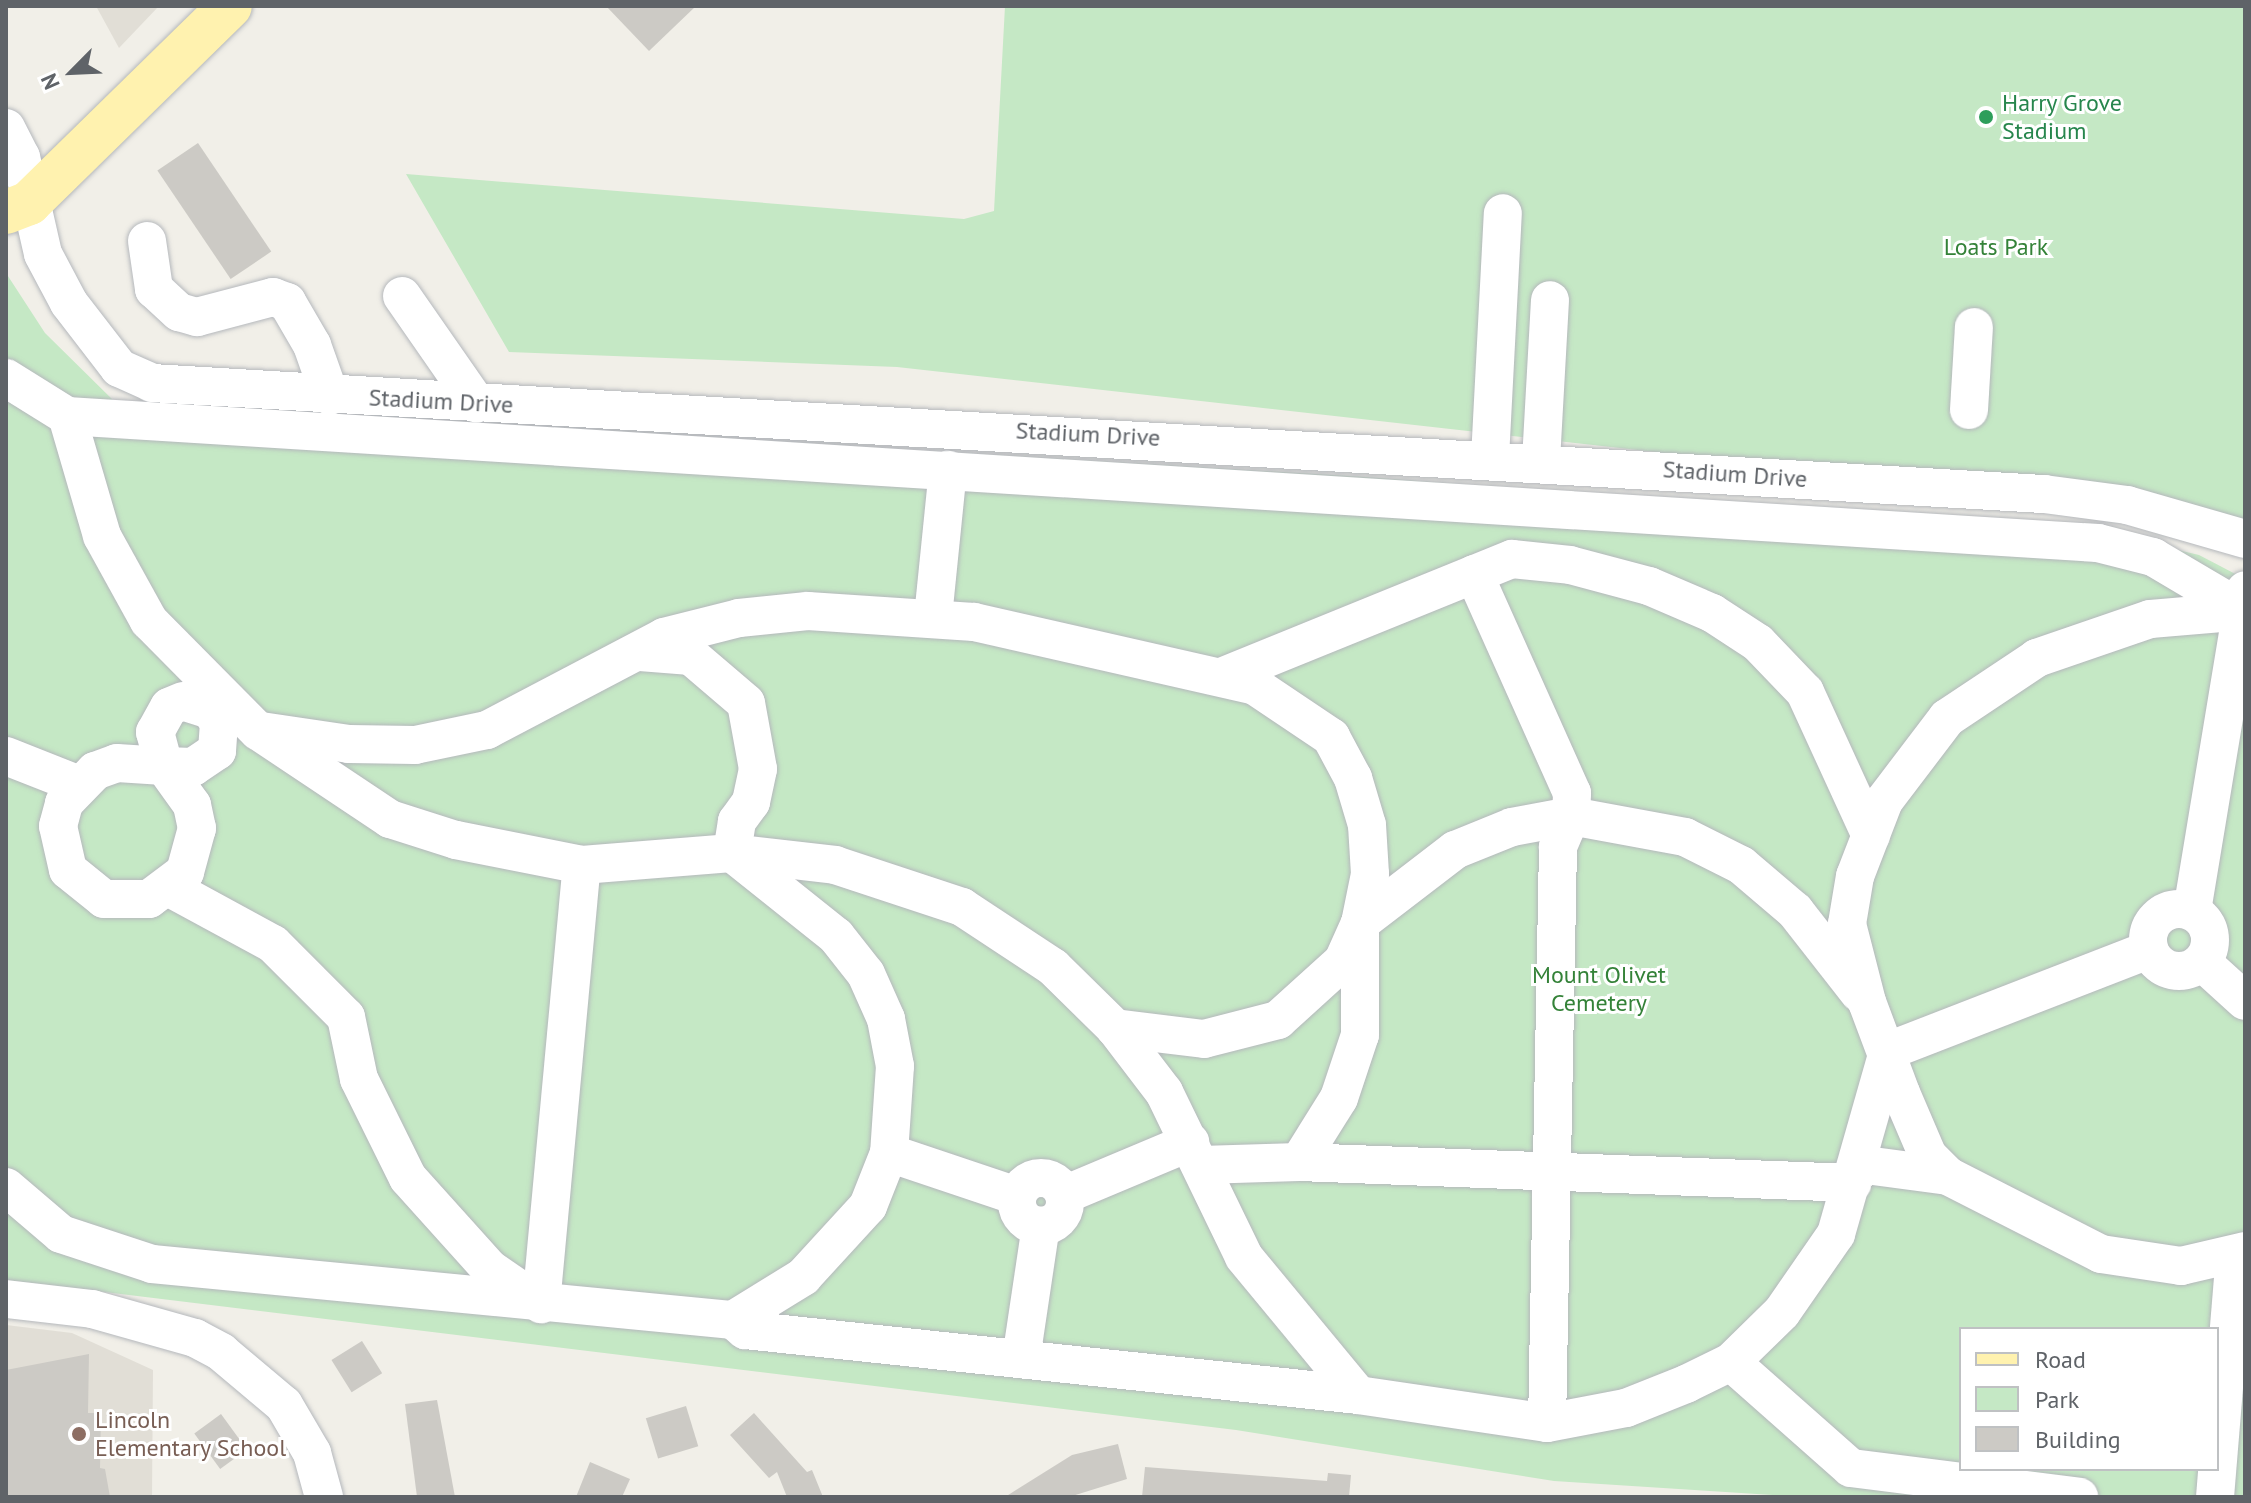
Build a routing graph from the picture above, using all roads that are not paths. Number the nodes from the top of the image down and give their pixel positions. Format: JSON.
{"nodes":[{"id":1,"x":230,"y":6,"type":"edge"},
{"id":2,"x":6,"y":128,"type":"edge"},
{"id":3,"x":18,"y":207,"type":"edge"},
{"id":4,"x":1503,"y":213,"type":"dead end"},
{"id":5,"x":147,"y":241,"type":"dead end"},
{"id":6,"x":402,"y":296,"type":"dead end"},
{"id":7,"x":1550,"y":300,"type":"dead end"},
{"id":8,"x":1974,"y":327,"type":"dead end"},
{"id":9,"x":6,"y":378,"type":"edge"},
{"id":10,"x":330,"y":396,"type":"junction"},
{"id":11,"x":477,"y":404,"type":"junction"},
{"id":12,"x":1969,"y":410,"type":"dead end"},
{"id":13,"x":67,"y":416,"type":"junction"},
{"id":14,"x":1490,"y":458,"type":"junction"},
{"id":15,"x":1541,"y":461,"type":"junction"},
{"id":16,"x":948,"y":470,"type":"junction"},
{"id":17,"x":1519,"y":510,"type":"junction"},
{"id":18,"x":2245,"y":539,"type":"edge"},
{"id":19,"x":1512,"y":559,"type":"junction"},
{"id":20,"x":1474,"y":574,"type":"junction"},
{"id":21,"x":2244,"y":604,"type":"edge"},
{"id":22,"x":933,"y":617,"type":"junction"},
{"id":23,"x":633,"y":651,"type":"junction"},
{"id":24,"x":1221,"y":677,"type":"junction"},
{"id":25,"x":220,"y":705,"type":"junction"},
{"id":26,"x":258,"y":731,"type":"junction"},
{"id":27,"x":6,"y":756,"type":"edge"},
{"id":28,"x":164,"y":766,"type":"junction"},
{"id":29,"x":77,"y":784,"type":"junction"},
{"id":30,"x":1571,"y":816,"type":"junction"},
{"id":31,"x":1871,"y":836,"type":"junction"},
{"id":32,"x":732,"y":853,"type":"junction"},
{"id":33,"x":582,"y":865,"type":"junction"},
{"id":34,"x":170,"y":888,"type":"junction"},
{"id":35,"x":2192,"y":911,"type":"junction"},
{"id":36,"x":1360,"y":923,"type":"junction"},
{"id":37,"x":1847,"y":924,"type":"junction"},
{"id":38,"x":2152,"y":955,"type":"junction"},
{"id":39,"x":1835,"y":962,"type":"junction"},
{"id":40,"x":2202,"y":962,"type":"junction"},
{"id":41,"x":2245,"y":1001,"type":"edge"},
{"id":42,"x":1867,"y":1002,"type":"junction"},
{"id":43,"x":1115,"y":1028,"type":"junction"},
{"id":44,"x":1888,"y":1051,"type":"junction"},
{"id":45,"x":889,"y":1153,"type":"junction"},
{"id":46,"x":1195,"y":1153,"type":"junction"},
{"id":47,"x":1299,"y":1162,"type":"junction"},
{"id":48,"x":1548,"y":1172,"type":"junction"},
{"id":49,"x":1856,"y":1174,"type":"junction"},
{"id":50,"x":1948,"y":1176,"type":"junction"},
{"id":51,"x":6,"y":1187,"type":"edge"},
{"id":52,"x":1064,"y":1195,"type":"junction"},
{"id":53,"x":1017,"y":1196,"type":"junction"},
{"id":54,"x":1041,"y":1225,"type":"junction"},
{"id":55,"x":2240,"y":1253,"type":"edge"},
{"id":56,"x":11,"y":1304,"type":"edge"},
{"id":57,"x":541,"y":1304,"type":"junction"},
{"id":58,"x":733,"y":1320,"type":"junction"},
{"id":59,"x":1021,"y":1359,"type":"junction"},
{"id":60,"x":1731,"y":1362,"type":"junction"},
{"id":61,"x":1358,"y":1395,"type":"junction"},
{"id":62,"x":1547,"y":1423,"type":"junction"},
{"id":63,"x":2219,"y":1458,"type":"edge"},
{"id":64,"x":2218,"y":1471,"type":"edge"},
{"id":65,"x":324,"y":1497,"type":"edge"},
{"id":66,"x":2079,"y":1497,"type":"edge"},
{"id":67,"x":2215,"y":1497,"type":"edge"}],
"edges":[{"from":1,"to":3,"type":"main road"},
{"from":2,"to":3,"type":"street","name":"Stadium Drive"},
{"from":3,"to":10,"type":"street","name":"Stadium Drive"},
{"from":4,"to":14,"type":"street"},
{"from":5,"to":10,"type":"street"},
{"from":6,"to":11,"type":"street"},
{"from":7,"to":15,"type":"street"},
{"from":8,"to":12,"type":"street"},
{"from":9,"to":13,"type":"street"},
{"from":10,"to":11,"type":"street","name":"Stadium Drive"},
{"from":11,"to":14,"type":"street","name":"Stadium Drive"},
{"from":13,"to":16,"type":"street"},
{"from":13,"to":25,"type":"street"},
{"from":14,"to":15,"type":"street","name":"Stadium Drive"},
{"from":15,"to":18,"type":"street","name":"Stadium Drive"},
{"from":16,"to":17,"type":"street"},
{"from":16,"to":22,"type":"street"},
{"from":17,"to":19,"type":"street"},
{"from":17,"to":21,"type":"street"},
{"from":19,"to":20,"type":"street"},
{"from":19,"to":31,"type":"street"},
{"from":20,"to":24,"type":"street"},
{"from":20,"to":30,"type":"street"},
{"from":21,"to":31,"type":"street"},
{"from":21,"to":35,"type":"street"},
{"from":22,"to":23,"type":"street"},
{"from":22,"to":24,"type":"street"},
{"from":23,"to":26,"type":"street"},
{"from":23,"to":32,"type":"street"},
{"from":24,"to":36,"type":"street"},
{"from":25,"to":26,"type":"street"},
{"from":25,"to":28,"type":"street"},
{"from":26,"to":33,"type":"street"},
{"from":27,"to":29,"type":"street"},
{"from":28,"to":29,"type":"street"},
{"from":28,"to":34,"type":"street"},
{"from":29,"to":34,"type":"street"},
{"from":30,"to":36,"type":"street"},
{"from":30,"to":39,"type":"street"},
{"from":30,"to":48,"type":"street"},
{"from":31,"to":37,"type":"street"},
{"from":32,"to":33,"type":"street"},
{"from":32,"to":43,"type":"street"},
{"from":32,"to":45,"type":"street"},
{"from":33,"to":57,"type":"street"},
{"from":34,"to":57,"type":"street"},
{"from":35,"to":38,"type":"street"},
{"from":35,"to":40,"type":"street"},
{"from":36,"to":43,"type":"street"},
{"from":36,"to":47,"type":"street"},
{"from":37,"to":39,"type":"street"},
{"from":37,"to":42,"type":"street"},
{"from":38,"to":40,"type":"street"},
{"from":38,"to":44,"type":"street"},
{"from":39,"to":42,"type":"street"},
{"from":40,"to":41,"type":"street"},
{"from":42,"to":44,"type":"street"},
{"from":43,"to":46,"type":"street"},
{"from":44,"to":49,"type":"street"},
{"from":44,"to":50,"type":"street"},
{"from":45,"to":53,"type":"street"},
{"from":45,"to":58,"type":"street"},
{"from":46,"to":47,"type":"street"},
{"from":46,"to":52,"type":"street"},
{"from":46,"to":61,"type":"street"},
{"from":47,"to":48,"type":"street"},
{"from":48,"to":49,"type":"street"},
{"from":48,"to":62,"type":"street"},
{"from":49,"to":50,"type":"street"},
{"from":49,"to":60,"type":"street"},
{"from":50,"to":55,"type":"street"},
{"from":51,"to":57,"type":"street"},
{"from":52,"to":53,"type":"street"},
{"from":52,"to":54,"type":"street"},
{"from":53,"to":54,"type":"street"},
{"from":54,"to":59,"type":"street"},
{"from":55,"to":63,"type":"street"},
{"from":56,"to":65,"type":"street"},
{"from":57,"to":58,"type":"street"},
{"from":58,"to":59,"type":"street"},
{"from":59,"to":61,"type":"street"},
{"from":60,"to":62,"type":"street"},
{"from":60,"to":66,"type":"street"},
{"from":61,"to":62,"type":"street"},
{"from":64,"to":67,"type":"street"}]}
